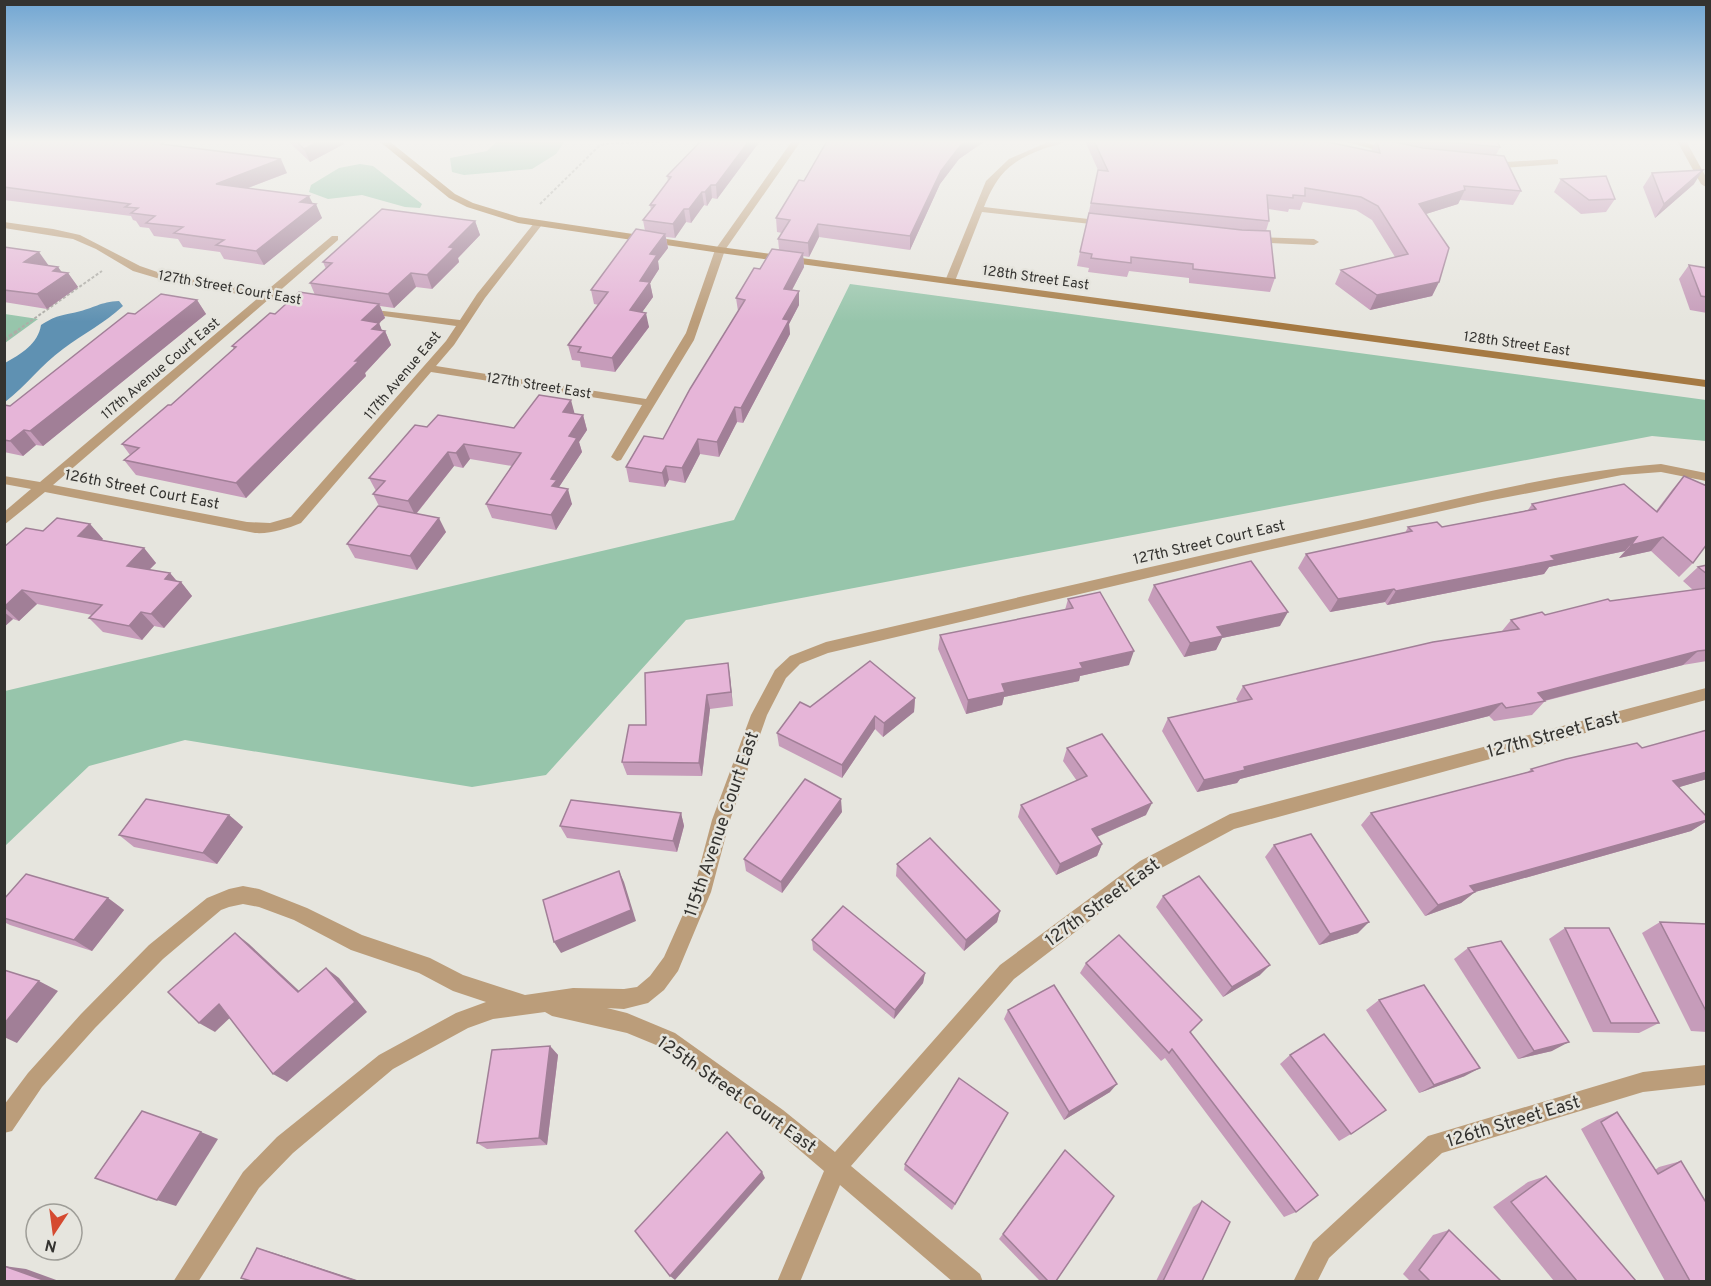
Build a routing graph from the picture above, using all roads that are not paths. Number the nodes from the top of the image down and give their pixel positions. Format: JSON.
{"nodes":[{"id":1,"x":462,"y":201,"type":"edge"},
{"id":2,"x":755,"y":201,"type":"edge"},
{"id":3,"x":982,"y":201,"type":"edge"},
{"id":4,"x":978,"y":209,"type":"junction"},
{"id":5,"x":538,"y":224,"type":"junction"},
{"id":6,"x":4,"y":225,"type":"edge"},
{"id":7,"x":1112,"y":225,"type":"edge"},
{"id":8,"x":335,"y":238,"type":"dead end"},
{"id":9,"x":1238,"y":239,"type":"edge"},
{"id":10,"x":1314,"y":242,"type":"dead end"},
{"id":11,"x":720,"y":250,"type":"junction"},
{"id":12,"x":950,"y":281,"type":"junction"},
{"id":13,"x":267,"y":296,"type":"junction"},
{"id":14,"x":319,"y":303,"type":"edge"},
{"id":15,"x":353,"y":308,"type":"edge"},
{"id":16,"x":463,"y":324,"type":"junction"},
{"id":17,"x":428,"y":368,"type":"junction"},
{"id":18,"x":1707,"y":384,"type":"edge"},
{"id":19,"x":650,"y":403,"type":"junction"},
{"id":20,"x":617,"y":457,"type":"dead end"},
{"id":21,"x":1703,"y":477,"type":"edge"},
{"id":22,"x":4,"y":480,"type":"edge"},
{"id":23,"x":43,"y":487,"type":"junction"},
{"id":24,"x":4,"y":520,"type":"edge"},
{"id":25,"x":274,"y":530,"type":"joint"},
{"id":26,"x":1707,"y":694,"type":"edge"},
{"id":27,"x":759,"y":715,"type":"joint"},
{"id":28,"x":524,"y":1004,"type":"junction"},
{"id":29,"x":1707,"y":1075,"type":"edge"},
{"id":30,"x":4,"y":1123,"type":"edge"},
{"id":31,"x":837,"y":1166,"type":"junction"},
{"id":32,"x":184,"y":1281,"type":"edge"},
{"id":33,"x":788,"y":1281,"type":"edge"},
{"id":34,"x":972,"y":1281,"type":"edge"},
{"id":35,"x":1304,"y":1281,"type":"edge"}],
"edges":[{"from":1,"to":5,"type":"street","name":"128th Street East"},
{"from":2,"to":11,"type":"street"},
{"from":3,"to":4,"type":"street"},
{"from":4,"to":7,"type":"street"},
{"from":4,"to":12,"type":"street"},
{"from":5,"to":11,"type":"street","name":"128th Street East"},
{"from":5,"to":16,"type":"street","name":"117th Avenue East"},
{"from":6,"to":13,"type":"street","name":"127th Street Court East"},
{"from":8,"to":13,"type":"street","name":"117th Avenue Court East"},
{"from":9,"to":10,"type":"street"},
{"from":11,"to":12,"type":"street","name":"128th Street East"},
{"from":11,"to":19,"type":"street"},
{"from":12,"to":18,"type":"street","name":"128th Street East"},
{"from":13,"to":14,"type":"street","name":"127th Street Court East"},
{"from":13,"to":23,"type":"street","name":"117th Avenue Court East"},
{"from":15,"to":16,"type":"street"},
{"from":16,"to":17,"type":"street","name":"117th Avenue East"},
{"from":17,"to":19,"type":"street","name":"127th Street East"},
{"from":17,"to":25,"type":"street","name":"117th Avenue East"},
{"from":19,"to":20,"type":"street"},
{"from":21,"to":27,"type":"street","name":"127th Street Court East"},
{"from":22,"to":23,"type":"street","name":"126th Street Court East"},
{"from":23,"to":24,"type":"street","name":"117th Avenue Court East"},
{"from":23,"to":25,"type":"street","name":"126th Street Court East"},
{"from":26,"to":31,"type":"street","name":"127th Street East"},
{"from":27,"to":28,"type":"street","name":"115th Avenue Court East"},
{"from":28,"to":30,"type":"street","name":"125th Street Court East"},
{"from":28,"to":31,"type":"street","name":"125th Street Court East"},
{"from":28,"to":32,"type":"street","name":"115th Avenue Court East"},
{"from":29,"to":35,"type":"street","name":"126th Street East"},
{"from":31,"to":33,"type":"street","name":"127th Street East"},
{"from":31,"to":34,"type":"street","name":"125th Street Court East"}]}
